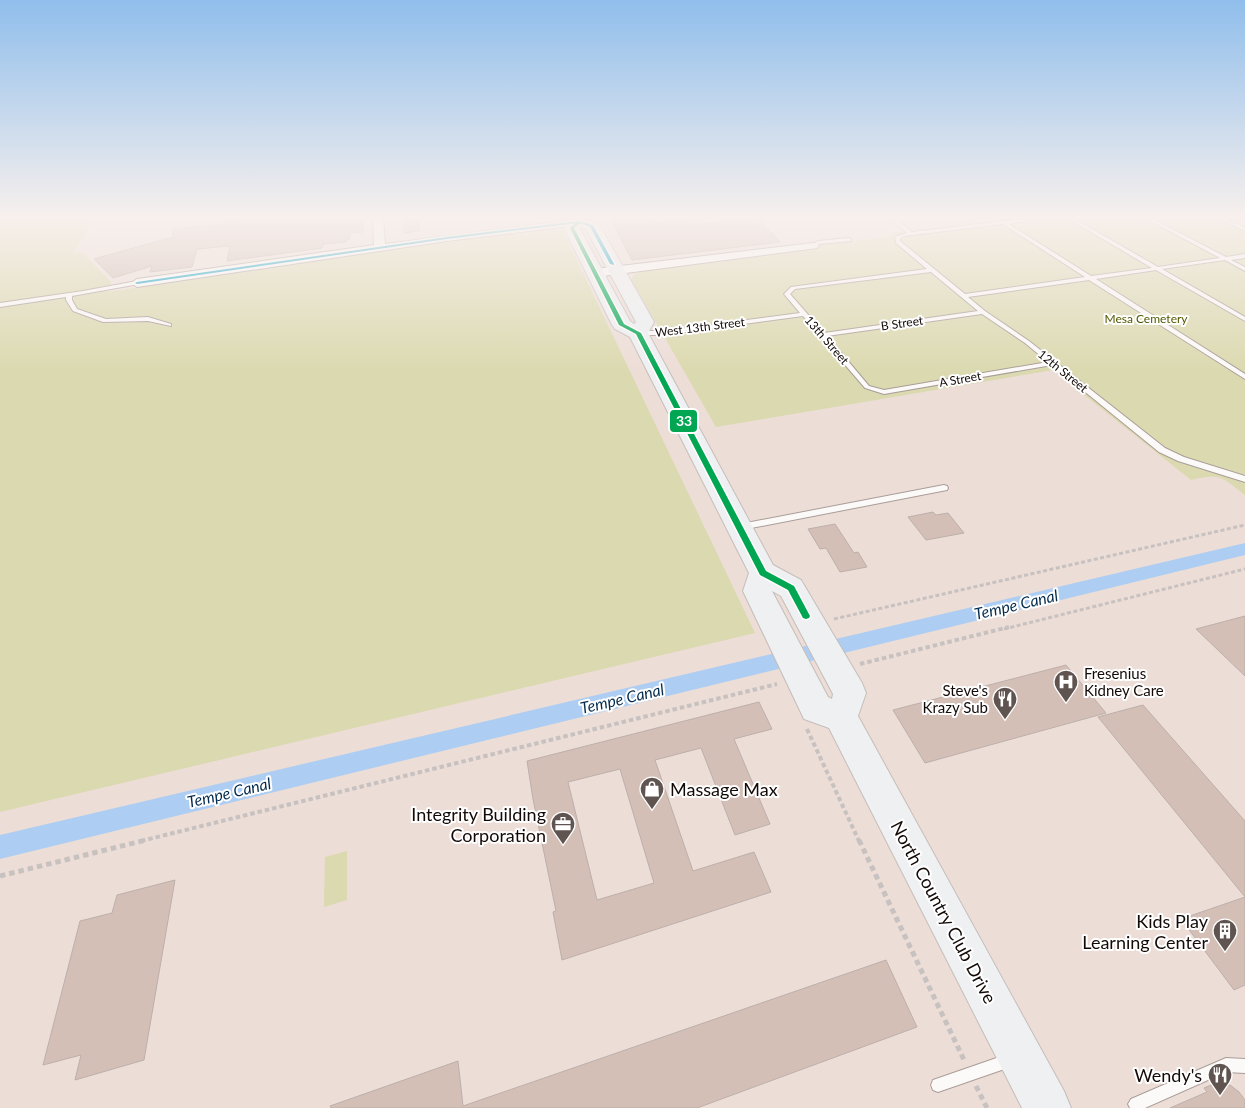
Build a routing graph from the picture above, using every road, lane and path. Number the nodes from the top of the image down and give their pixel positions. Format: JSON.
{"nodes":[{"id":1,"x":227,"y":270,"type":"edge"},
{"id":2,"x":593,"y":270,"type":"edge"},
{"id":3,"x":626,"y":270,"type":"edge"},
{"id":4,"x":931,"y":270,"type":"joint"},
{"id":5,"x":1077,"y":270,"type":"edge"},
{"id":6,"x":1152,"y":270,"type":"edge"},
{"id":7,"x":1158,"y":270,"type":"edge"},
{"id":8,"x":616,"y":271,"type":"junction"},
{"id":9,"x":595,"y":273,"type":"junction"},
{"id":10,"x":1090,"y":278,"type":"junction"},
{"id":11,"x":137,"y":283,"type":"joint"},
{"id":12,"x":69,"y":295,"type":"junction"},
{"id":13,"x":964,"y":296,"type":"junction"},
{"id":14,"x":0,"y":305,"type":"edge"},
{"id":15,"x":802,"y":311,"type":"junction"},
{"id":16,"x":983,"y":312,"type":"junction"},
{"id":17,"x":1245,"y":319,"type":"edge"},
{"id":18,"x":168,"y":324,"type":"dead end"},
{"id":19,"x":638,"y":333,"type":"junction"},
{"id":20,"x":822,"y":335,"type":"junction"},
{"id":21,"x":1053,"y":363,"type":"junction"},
{"id":22,"x":1245,"y":377,"type":"edge"},
{"id":23,"x":867,"y":387,"type":"joint"},
{"id":24,"x":1245,"y":479,"type":"edge"},
{"id":25,"x":944,"y":488,"type":"dead end"},
{"id":26,"x":1245,"y":525,"type":"edge"},
{"id":27,"x":740,"y":528,"type":"junction"},
{"id":28,"x":1245,"y":569,"type":"edge"},
{"id":29,"x":763,"y":573,"type":"junction"},
{"id":30,"x":822,"y":626,"type":"junction"},
{"id":31,"x":844,"y":664,"type":"junction"},
{"id":32,"x":788,"y":678,"type":"junction"},
{"id":33,"x":823,"y":721,"type":"junction"},
{"id":34,"x":0,"y":876,"type":"edge"},
{"id":35,"x":1020,"y":1058,"type":"junction"},
{"id":36,"x":1245,"y":1066,"type":"edge"},
{"id":37,"x":970,"y":1074,"type":"junction"},
{"id":38,"x":938,"y":1085,"type":"dead end"},
{"id":39,"x":1136,"y":1104,"type":"dead end"},
{"id":40,"x":987,"y":1108,"type":"edge"},
{"id":41,"x":1047,"y":1108,"type":"edge"}],
"edges":[{"from":1,"to":11,"type":"street"},
{"from":2,"to":9,"type":"main road"},
{"from":3,"to":8,"type":"street"},
{"from":4,"to":13,"type":"lane","name":"12th Street"},
{"from":4,"to":15,"type":"lane","name":"13th Street"},
{"from":5,"to":10,"type":"lane"},
{"from":6,"to":10,"type":"lane"},
{"from":7,"to":17,"type":"lane"},
{"from":8,"to":9,"type":"street"},
{"from":8,"to":19,"type":"main road"},
{"from":9,"to":19,"type":"main road"},
{"from":10,"to":13,"type":"lane"},
{"from":10,"to":22,"type":"lane"},
{"from":11,"to":12,"type":"lane"},
{"from":12,"to":14,"type":"lane"},
{"from":12,"to":18,"type":"lane"},
{"from":13,"to":16,"type":"lane","name":"12th Street"},
{"from":15,"to":19,"type":"lane","name":"West 13th Street"},
{"from":15,"to":20,"type":"lane","name":"13th Street"},
{"from":16,"to":20,"type":"lane","name":"B Street"},
{"from":16,"to":21,"type":"lane","name":"12th Street"},
{"from":19,"to":27,"type":"main road"},
{"from":20,"to":23,"type":"lane","name":"13th Street"},
{"from":21,"to":23,"type":"lane","name":"A Street"},
{"from":21,"to":24,"type":"lane","name":"12th Street"},
{"from":25,"to":27,"type":"lane"},
{"from":26,"to":30,"type":"path"},
{"from":27,"to":29,"type":"main road"},
{"from":28,"to":31,"type":"path"},
{"from":29,"to":30,"type":"main road"},
{"from":29,"to":32,"type":"main road"},
{"from":30,"to":31,"type":"main road"},
{"from":31,"to":33,"type":"main road"},
{"from":32,"to":33,"type":"main road"},
{"from":32,"to":34,"type":"path"},
{"from":33,"to":35,"type":"main road","name":"North Country Club Drive"},
{"from":33,"to":37,"type":"path"},
{"from":35,"to":37,"type":"lane"},
{"from":35,"to":41,"type":"main road","name":"North Country Club Drive"},
{"from":36,"to":39,"type":"lane"},
{"from":37,"to":38,"type":"lane"},
{"from":37,"to":40,"type":"path"}]}
